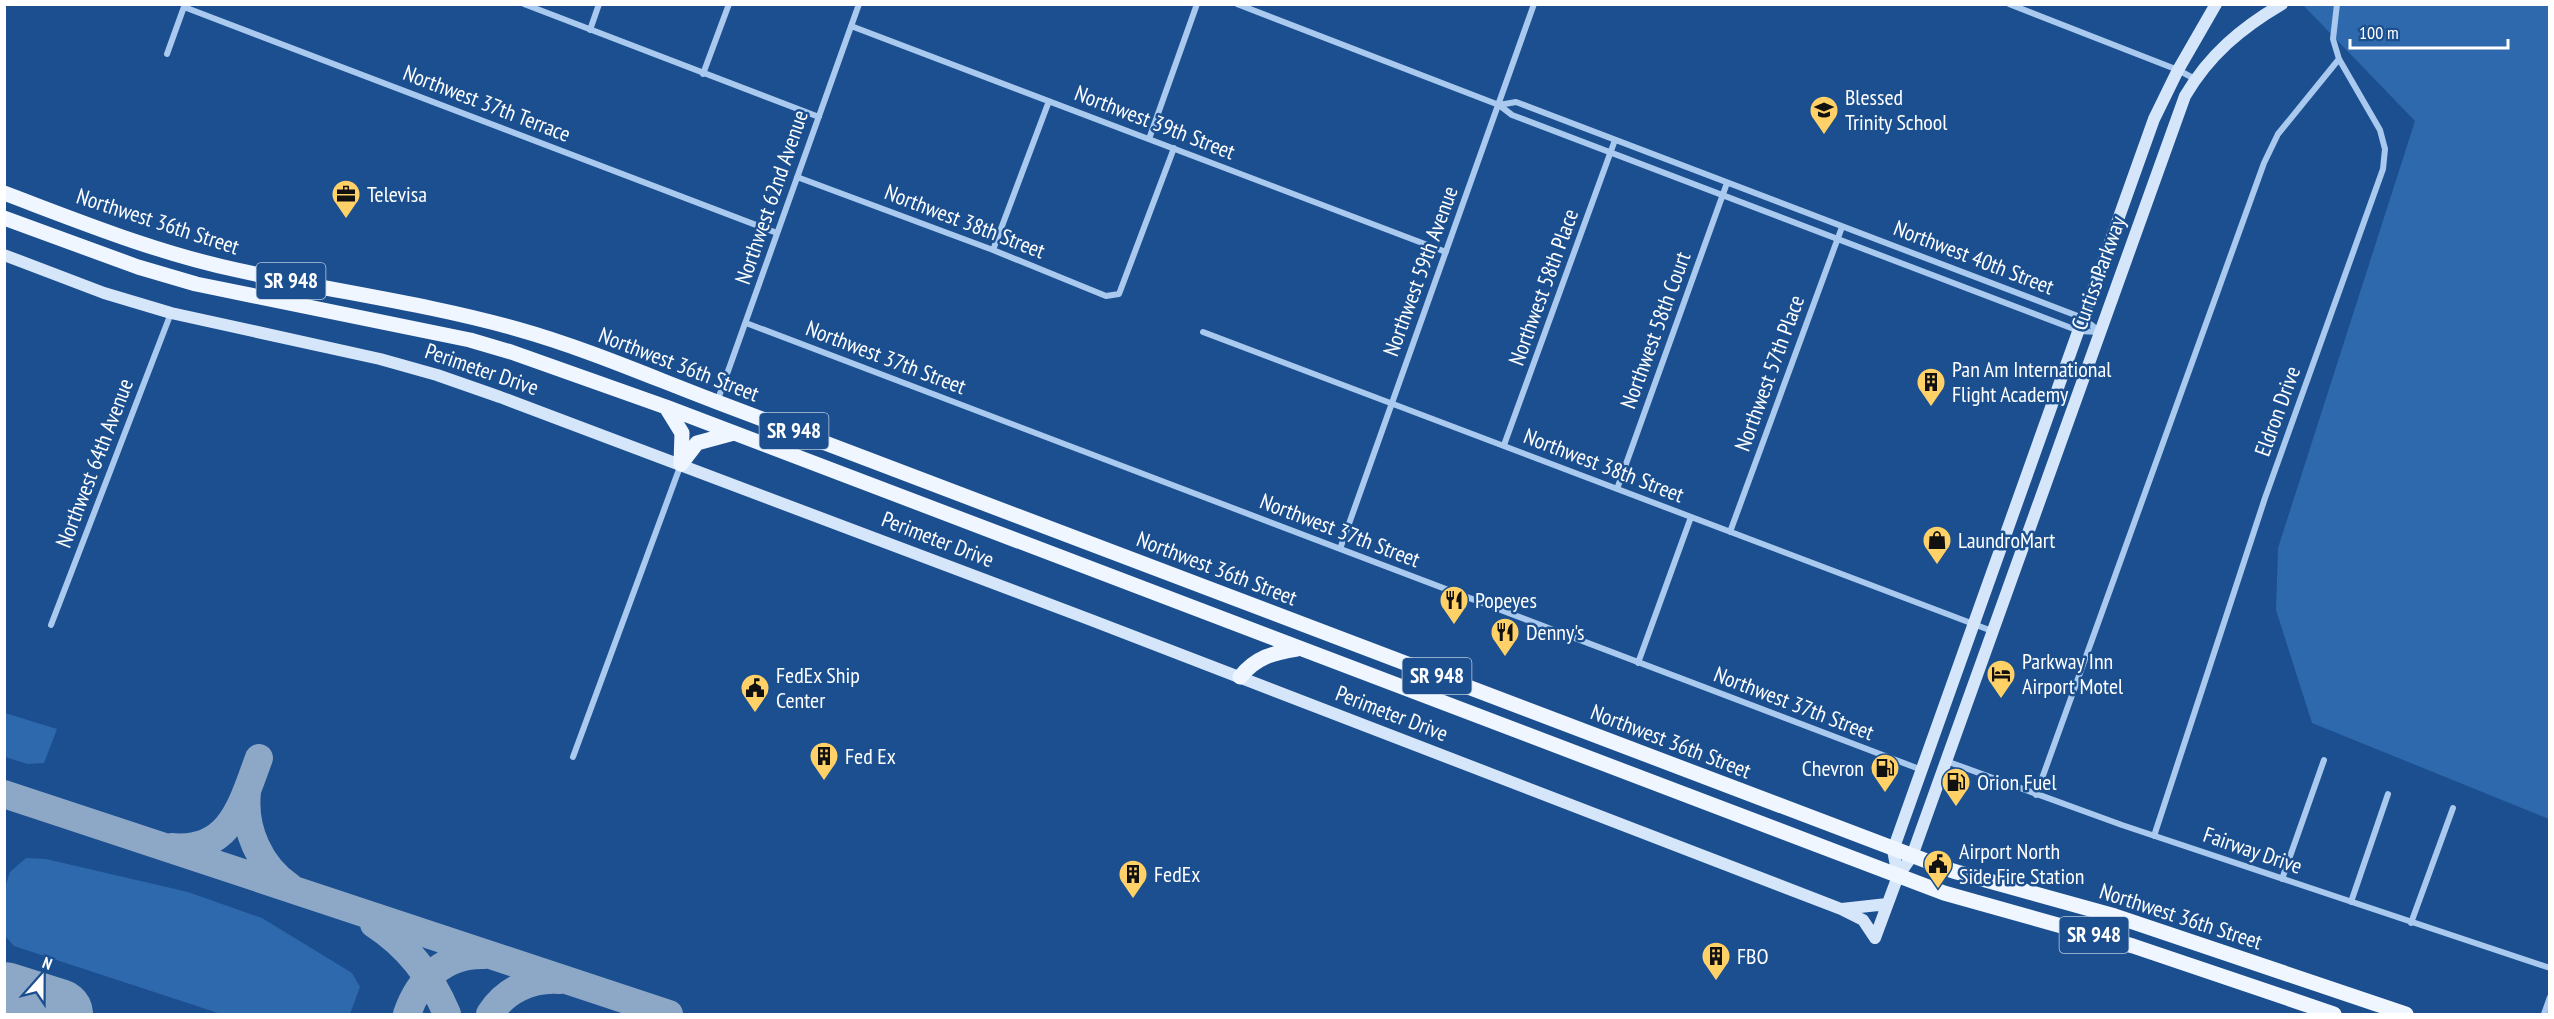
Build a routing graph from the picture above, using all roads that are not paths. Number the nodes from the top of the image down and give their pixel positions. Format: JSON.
{"nodes":[{"id":1,"x":524,"y":4,"type":"edge"},
{"id":2,"x":599,"y":4,"type":"edge"},
{"id":3,"x":729,"y":4,"type":"edge"},
{"id":4,"x":859,"y":4,"type":"edge"},
{"id":5,"x":1197,"y":4,"type":"edge"},
{"id":6,"x":1237,"y":4,"type":"edge"},
{"id":7,"x":1534,"y":4,"type":"edge"},
{"id":8,"x":2009,"y":4,"type":"edge"},
{"id":9,"x":2216,"y":4,"type":"edge"},
{"id":10,"x":2282,"y":4,"type":"edge"},
{"id":11,"x":2337,"y":4,"type":"edge"},
{"id":12,"x":184,"y":6,"type":"edge"},
{"id":13,"x":851,"y":26,"type":"junction"},
{"id":14,"x":590,"y":30,"type":"junction"},
{"id":15,"x":167,"y":54,"type":"dead end"},
{"id":16,"x":2339,"y":59,"type":"junction"},
{"id":17,"x":2178,"y":70,"type":"junction"},
{"id":18,"x":703,"y":74,"type":"junction"},
{"id":19,"x":2195,"y":79,"type":"junction"},
{"id":20,"x":1048,"y":101,"type":"junction"},
{"id":21,"x":1499,"y":105,"type":"junction"},
{"id":22,"x":819,"y":117,"type":"junction"},
{"id":23,"x":1149,"y":139,"type":"junction"},
{"id":24,"x":1615,"y":140,"type":"junction"},
{"id":25,"x":1174,"y":148,"type":"junction"},
{"id":26,"x":1611,"y":153,"type":"junction"},
{"id":27,"x":797,"y":177,"type":"junction"},
{"id":28,"x":1727,"y":183,"type":"junction"},
{"id":29,"x":4,"y":193,"type":"edge"},
{"id":30,"x":1723,"y":196,"type":"junction"},
{"id":31,"x":4,"y":218,"type":"edge"},
{"id":32,"x":1842,"y":226,"type":"junction"},
{"id":33,"x":111,"y":233,"type":"junction"},
{"id":34,"x":777,"y":233,"type":"junction"},
{"id":35,"x":1837,"y":239,"type":"junction"},
{"id":36,"x":993,"y":250,"type":"junction"},
{"id":37,"x":1446,"y":252,"type":"junction"},
{"id":38,"x":4,"y":255,"type":"edge"},
{"id":39,"x":103,"y":255,"type":"junction"},
{"id":40,"x":171,"y":314,"type":"junction"},
{"id":41,"x":475,"y":317,"type":"junction"},
{"id":42,"x":2083,"y":318,"type":"junction"},
{"id":43,"x":746,"y":323,"type":"junction"},
{"id":44,"x":2079,"y":331,"type":"junction"},
{"id":45,"x":1203,"y":332,"type":"dead end"},
{"id":46,"x":2099,"y":332,"type":"junction"},
{"id":47,"x":470,"y":340,"type":"junction"},
{"id":48,"x":717,"y":402,"type":"junction"},
{"id":49,"x":1392,"y":403,"type":"junction"},
{"id":50,"x":666,"y":407,"type":"junction"},
{"id":51,"x":734,"y":433,"type":"junction"},
{"id":52,"x":1504,"y":446,"type":"junction"},
{"id":53,"x":681,"y":464,"type":"junction"},
{"id":54,"x":1617,"y":489,"type":"junction"},
{"id":55,"x":1017,"y":516,"type":"junction"},
{"id":56,"x":1691,"y":517,"type":"junction"},
{"id":57,"x":1730,"y":532,"type":"junction"},
{"id":58,"x":1009,"y":538,"type":"junction"},
{"id":59,"x":1340,"y":549,"type":"junction"},
{"id":60,"x":1263,"y":610,"type":"junction"},
{"id":61,"x":1229,"y":622,"type":"junction"},
{"id":62,"x":1974,"y":624,"type":"junction"},
{"id":63,"x":51,"y":625,"type":"dead end"},
{"id":64,"x":1992,"y":631,"type":"junction"},
{"id":65,"x":1280,"y":642,"type":"junction"},
{"id":66,"x":1298,"y":648,"type":"junction"},
{"id":67,"x":1638,"y":663,"type":"junction"},
{"id":68,"x":1240,"y":677,"type":"junction"},
{"id":69,"x":1455,"y":683,"type":"junction"},
{"id":70,"x":1419,"y":694,"type":"junction"},
{"id":71,"x":1515,"y":730,"type":"junction"},
{"id":72,"x":1610,"y":743,"type":"junction"},
{"id":73,"x":573,"y":757,"type":"dead end"},
{"id":74,"x":2324,"y":759,"type":"dead end"},
{"id":75,"x":1946,"y":760,"type":"junction"},
{"id":76,"x":1619,"y":770,"type":"junction"},
{"id":77,"x":1922,"y":770,"type":"junction"},
{"id":78,"x":2388,"y":794,"type":"dead end"},
{"id":79,"x":2036,"y":795,"type":"junction"},
{"id":80,"x":2453,"y":808,"type":"dead end"},
{"id":81,"x":2154,"y":836,"type":"junction"},
{"id":82,"x":1893,"y":850,"type":"junction"},
{"id":83,"x":1912,"y":856,"type":"junction"},
{"id":84,"x":1898,"y":876,"type":"junction"},
{"id":85,"x":2282,"y":879,"type":"junction"},
{"id":86,"x":2351,"y":902,"type":"junction"},
{"id":87,"x":1887,"y":904,"type":"junction"},
{"id":88,"x":1841,"y":909,"type":"junction"},
{"id":89,"x":2411,"y":922,"type":"junction"},
{"id":90,"x":1875,"y":938,"type":"joint"},
{"id":91,"x":2550,"y":968,"type":"edge"},
{"id":92,"x":2550,"y":997,"type":"edge"},
{"id":93,"x":2334,"y":1014,"type":"edge"},
{"id":94,"x":2406,"y":1014,"type":"edge"},
{"id":95,"x":2544,"y":1014,"type":"edge"}],
"edges":[{"from":1,"to":14,"type":"street"},
{"from":2,"to":14,"type":"street"},
{"from":3,"to":18,"type":"street"},
{"from":4,"to":13,"type":"street","name":"Northwest 62nd Avenue"},
{"from":5,"to":23,"type":"street"},
{"from":6,"to":21,"type":"street","name":"Northwest 40th Street"},
{"from":7,"to":21,"type":"street","name":"Northwest 59th Avenue"},
{"from":8,"to":17,"type":"street"},
{"from":9,"to":17,"type":"street","name":"Curtiss Parkway"},
{"from":10,"to":19,"type":"street","name":"Curtiss Parkway"},
{"from":11,"to":16,"type":"street","name":"Eldron Drive"},
{"from":12,"to":15,"type":"street"},
{"from":12,"to":34,"type":"street","name":"Northwest 37th Terrace"},
{"from":13,"to":20,"type":"street","name":"Northwest 39th Street"},
{"from":13,"to":22,"type":"street","name":"Northwest 62nd Avenue"},
{"from":14,"to":18,"type":"street"},
{"from":16,"to":79,"type":"street"},
{"from":16,"to":81,"type":"street","name":"Eldron Drive"},
{"from":17,"to":19,"type":"street"},
{"from":17,"to":42,"type":"street","name":"Curtiss Parkway"},
{"from":18,"to":22,"type":"street"},
{"from":19,"to":46,"type":"street","name":"Curtiss Parkway"},
{"from":20,"to":23,"type":"street","name":"Northwest 39th Street"},
{"from":20,"to":36,"type":"street"},
{"from":21,"to":24,"type":"street","name":"Northwest 40th Street"},
{"from":21,"to":26,"type":"street","name":"Northwest 40th Street"},
{"from":21,"to":37,"type":"street","name":"Northwest 59th Avenue"},
{"from":22,"to":27,"type":"street","name":"Northwest 62nd Avenue"},
{"from":23,"to":25,"type":"street","name":"Northwest 39th Street"},
{"from":24,"to":26,"type":"street","name":"Northwest 58th Place"},
{"from":24,"to":28,"type":"street","name":"Northwest 40th Street"},
{"from":25,"to":36,"type":"street","name":"Northwest 38th Street"},
{"from":25,"to":37,"type":"street","name":"Northwest 39th Street"},
{"from":26,"to":30,"type":"street","name":"Northwest 40th Street"},
{"from":26,"to":52,"type":"street","name":"Northwest 58th Place"},
{"from":27,"to":34,"type":"street","name":"Northwest 62nd Avenue"},
{"from":27,"to":36,"type":"street","name":"Northwest 38th Street"},
{"from":28,"to":30,"type":"street","name":"Northwest 58th Court"},
{"from":28,"to":32,"type":"street","name":"Northwest 40th Street"},
{"from":29,"to":33,"type":"main road","name":"Northwest 36th Street","number":"SR 948"},
{"from":30,"to":35,"type":"street","name":"Northwest 40th Street"},
{"from":30,"to":54,"type":"street","name":"Northwest 58th Court"},
{"from":31,"to":39,"type":"main road","name":"Northwest 36th Street","number":"SR 948"},
{"from":32,"to":35,"type":"street","name":"Northwest 57th Place"},
{"from":32,"to":42,"type":"street","name":"Northwest 40th Street"},
{"from":33,"to":39,"type":"main road"},
{"from":33,"to":41,"type":"main road","name":"Northwest 36th Street","number":"SR 948"},
{"from":34,"to":43,"type":"street","name":"Northwest 62nd Avenue"},
{"from":35,"to":44,"type":"street","name":"Northwest 40th Street"},
{"from":35,"to":57,"type":"street","name":"Northwest 57th Place"},
{"from":37,"to":49,"type":"street","name":"Northwest 59th Avenue"},
{"from":38,"to":40,"type":"street","name":"Perimeter Drive"},
{"from":39,"to":47,"type":"main road","name":"Northwest 36th Street","number":"SR 948"},
{"from":40,"to":53,"type":"street","name":"Perimeter Drive"},
{"from":40,"to":63,"type":"street","name":"Northwest 64th Avenue"},
{"from":41,"to":47,"type":"main road"},
{"from":41,"to":48,"type":"main road","name":"Northwest 36th Street","number":"SR 948"},
{"from":42,"to":44,"type":"street","name":"Curtiss Parkway"},
{"from":42,"to":46,"type":"street","name":"Northwest 40th Street"},
{"from":43,"to":48,"type":"street","name":"Northwest 62nd Avenue"},
{"from":43,"to":59,"type":"street","name":"Northwest 37th Street"},
{"from":44,"to":46,"type":"street","name":"Northwest 40th Street"},
{"from":44,"to":62,"type":"street","name":"Curtiss Parkway"},
{"from":45,"to":49,"type":"street","name":"Northwest 38th Street"},
{"from":46,"to":64,"type":"street","name":"Curtiss Parkway"},
{"from":47,"to":50,"type":"main road","name":"Northwest 36th Street","number":"SR 948"},
{"from":48,"to":55,"type":"main road","name":"Northwest 36th Street","number":"SR 948"},
{"from":49,"to":52,"type":"street","name":"Northwest 38th Street"},
{"from":49,"to":59,"type":"street","name":"Northwest 59th Avenue"},
{"from":50,"to":51,"type":"main road","name":"Northwest 36th Street","number":"SR 948"},
{"from":50,"to":53,"type":"main road"},
{"from":51,"to":53,"type":"main road"},
{"from":51,"to":58,"type":"main road","name":"Northwest 36th Street","number":"SR 948"},
{"from":52,"to":54,"type":"street","name":"Northwest 38th Street"},
{"from":53,"to":68,"type":"street","name":"Perimeter Drive"},
{"from":53,"to":73,"type":"street"},
{"from":54,"to":56,"type":"street","name":"Northwest 38th Street"},
{"from":55,"to":58,"type":"main road"},
{"from":55,"to":60,"type":"main road","name":"Northwest 36th Street","number":"SR 948"},
{"from":56,"to":57,"type":"street","name":"Northwest 38th Street"},
{"from":56,"to":67,"type":"street"},
{"from":57,"to":62,"type":"street","name":"Northwest 38th Street"},
{"from":58,"to":61,"type":"main road","name":"Northwest 36th Street","number":"SR 948"},
{"from":59,"to":67,"type":"street","name":"Northwest 37th Street"},
{"from":60,"to":61,"type":"main road"},
{"from":60,"to":65,"type":"main road"},
{"from":60,"to":69,"type":"main road","name":"Northwest 36th Street","number":"SR 948"},
{"from":61,"to":65,"type":"main road","name":"Northwest 36th Street","number":"SR 948"},
{"from":62,"to":64,"type":"street","name":"Northwest 38th Street"},
{"from":62,"to":77,"type":"street","name":"Curtiss Parkway"},
{"from":64,"to":75,"type":"street","name":"Curtiss Parkway"},
{"from":65,"to":66,"type":"main road","name":"Northwest 36th Street","number":"SR 948"},
{"from":66,"to":68,"type":"main road"},
{"from":66,"to":70,"type":"main road","name":"Northwest 36th Street","number":"SR 948"},
{"from":67,"to":77,"type":"street","name":"Northwest 37th Street"},
{"from":68,"to":88,"type":"street","name":"Perimeter Drive"},
{"from":69,"to":70,"type":"main road"},
{"from":69,"to":72,"type":"main road","name":"Northwest 36th Street","number":"SR 948"},
{"from":70,"to":71,"type":"main road","name":"Northwest 36th Street","number":"SR 948"},
{"from":71,"to":72,"type":"main road"},
{"from":71,"to":76,"type":"main road","name":"Northwest 36th Street","number":"SR 948"},
{"from":72,"to":76,"type":"main road"},
{"from":72,"to":82,"type":"main road","name":"Northwest 36th Street","number":"SR 948"},
{"from":74,"to":85,"type":"street"},
{"from":75,"to":79,"type":"street","name":"Fairway Drive"},
{"from":75,"to":83,"type":"street","name":"Curtiss Parkway"},
{"from":76,"to":84,"type":"main road","name":"Northwest 36th Street","number":"SR 948"},
{"from":77,"to":82,"type":"street","name":"Curtiss Parkway"},
{"from":78,"to":86,"type":"street"},
{"from":79,"to":81,"type":"street","name":"Fairway Drive"},
{"from":80,"to":89,"type":"street"},
{"from":81,"to":85,"type":"street","name":"Fairway Drive"},
{"from":82,"to":83,"type":"main road","name":"Northwest 36th Street","number":"SR 948"},
{"from":82,"to":84,"type":"street"},
{"from":83,"to":84,"type":"street","name":"Curtiss Parkway"},
{"from":83,"to":94,"type":"main road","name":"Northwest 36th Street","number":"SR 948"},
{"from":84,"to":87,"type":"street","name":"Curtiss Parkway"},
{"from":84,"to":93,"type":"main road","name":"Northwest 36th Street","number":"SR 948"},
{"from":85,"to":86,"type":"street","name":"Fairway Drive"},
{"from":86,"to":89,"type":"street","name":"Fairway Drive"},
{"from":87,"to":88,"type":"street","name":"Perimeter Drive"},
{"from":87,"to":90,"type":"street","name":"Curtiss Parkway"},
{"from":88,"to":90,"type":"street","name":"Perimeter Drive"},
{"from":89,"to":91,"type":"street","name":"Fairway Drive"},
{"from":92,"to":95,"type":"street"}]}
